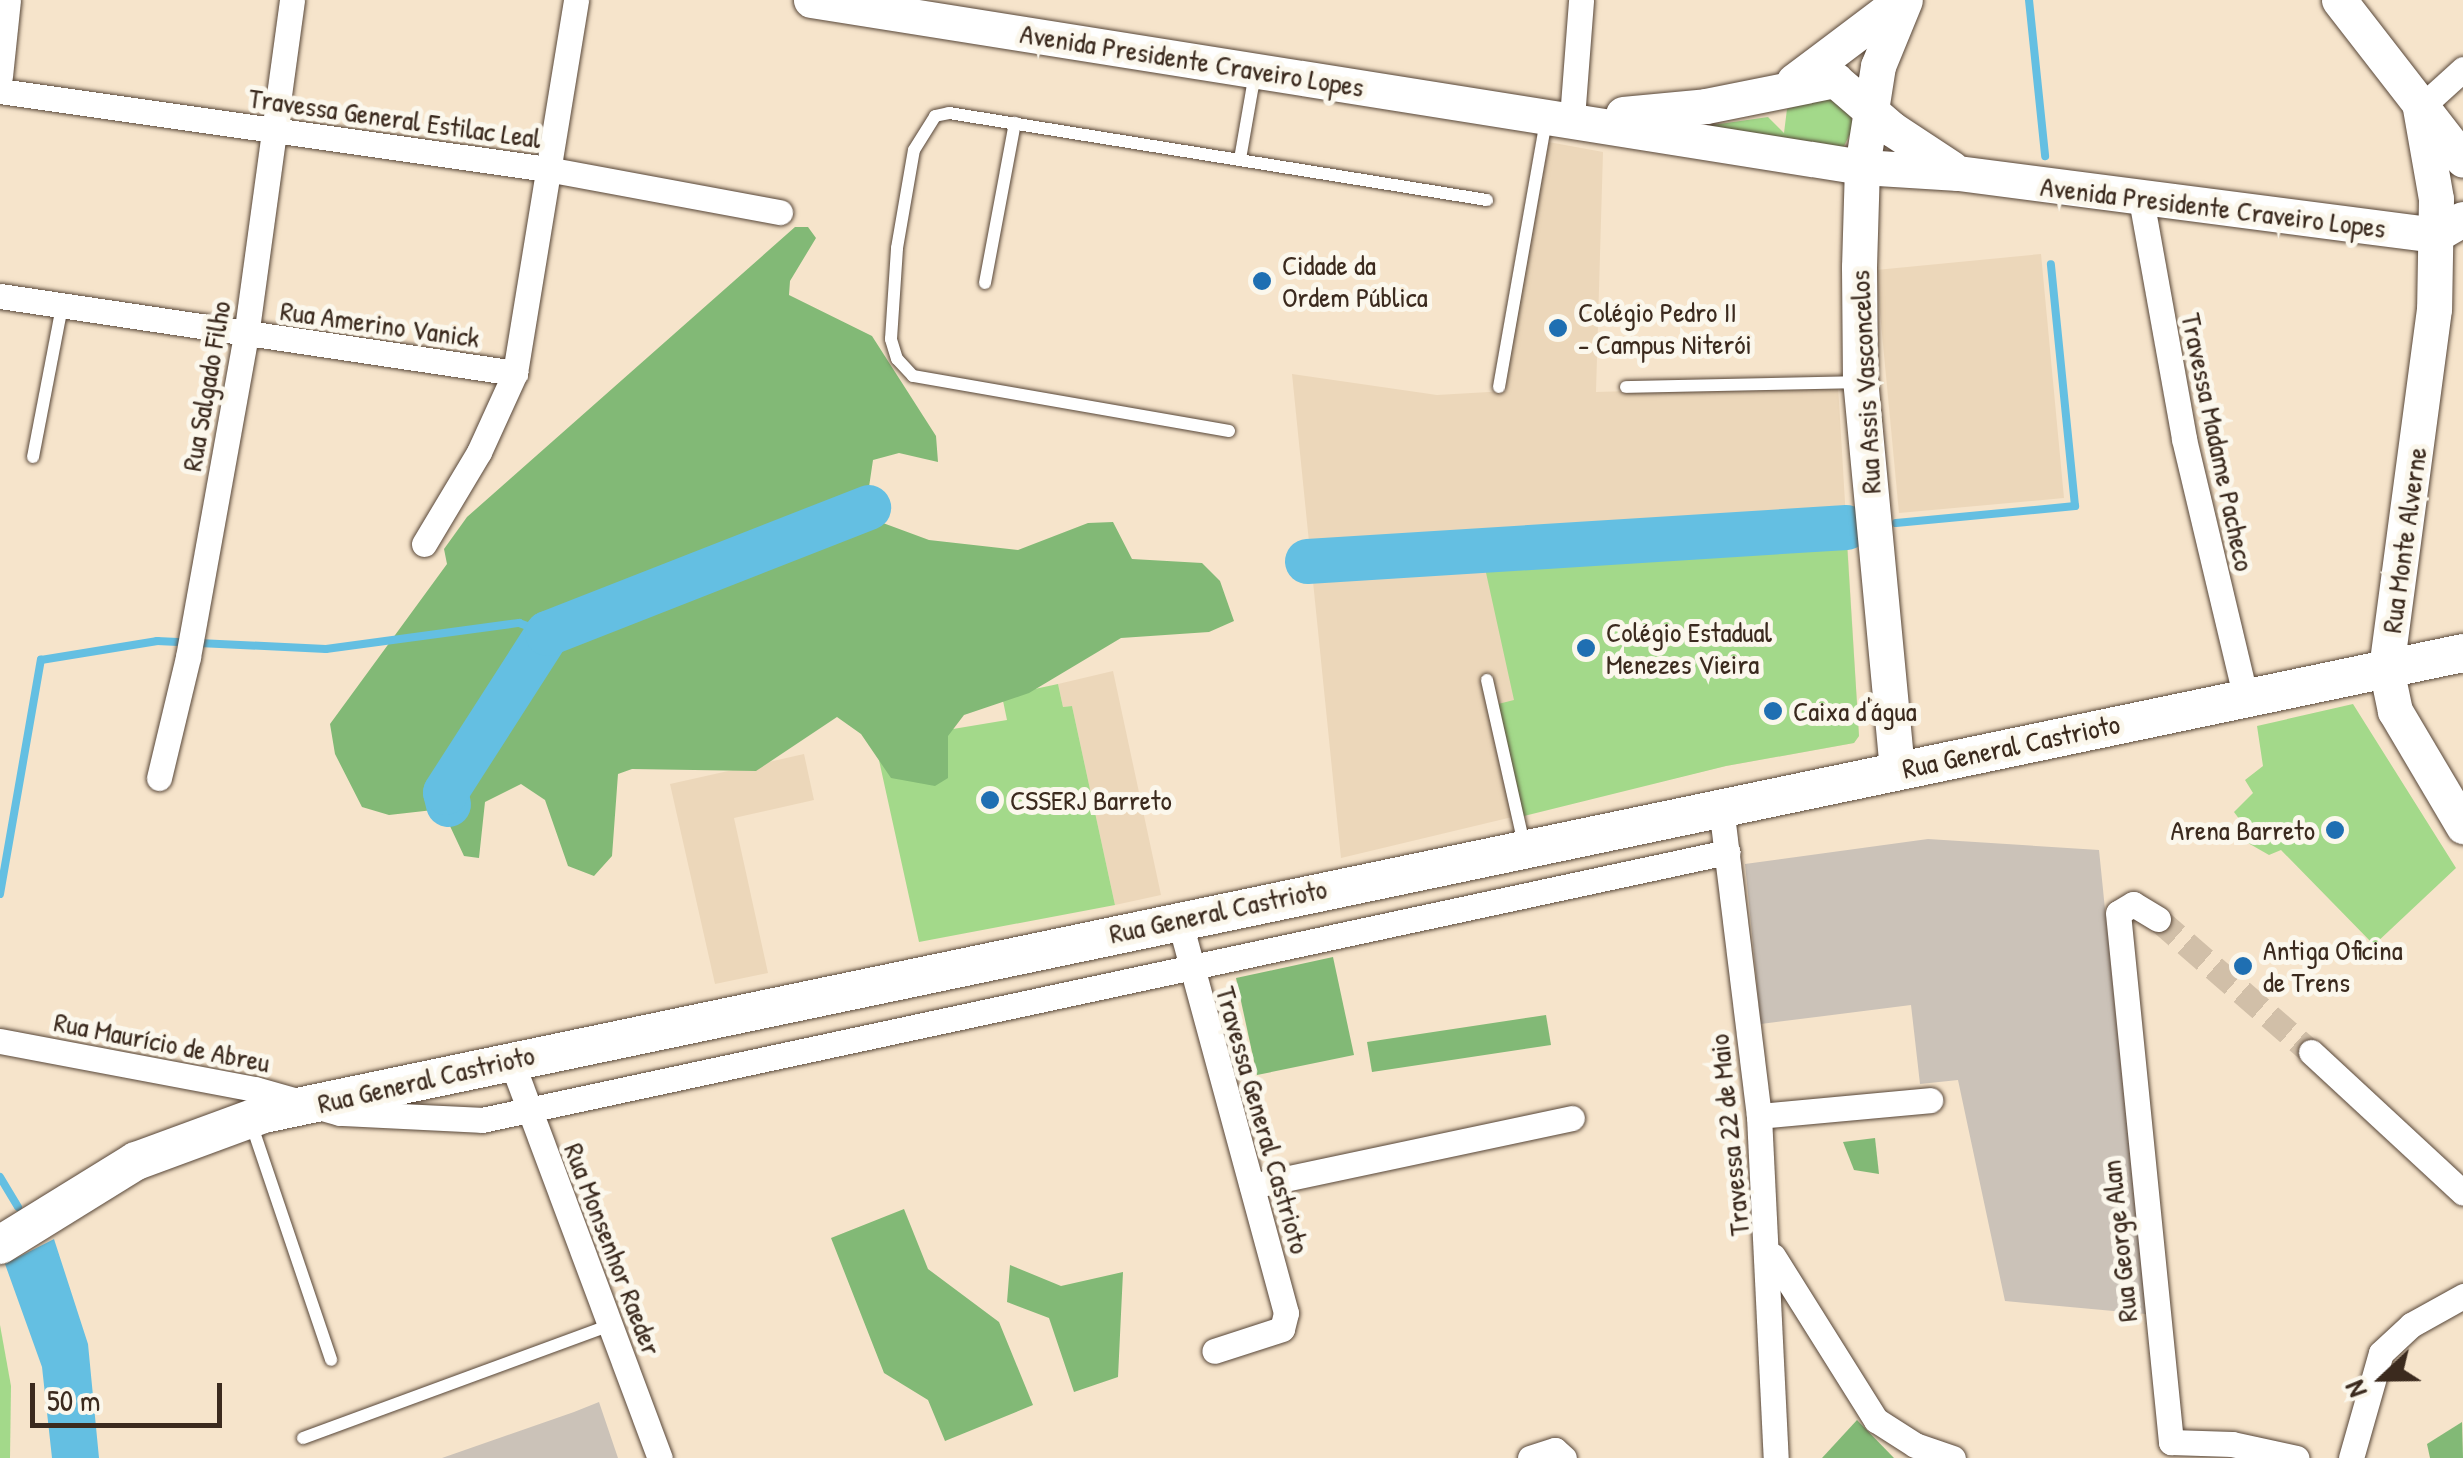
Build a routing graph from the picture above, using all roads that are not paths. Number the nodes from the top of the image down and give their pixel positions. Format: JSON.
{"nodes":[{"id":1,"x":8,"y":0,"type":"edge"},
{"id":2,"x":292,"y":0,"type":"edge"},
{"id":3,"x":576,"y":0,"type":"edge"},
{"id":4,"x":811,"y":0,"type":"edge"},
{"id":5,"x":1581,"y":0,"type":"edge"},
{"id":6,"x":1903,"y":0,"type":"edge"},
{"id":7,"x":2339,"y":0,"type":"edge"},
{"id":8,"x":2463,"y":69,"type":"edge"},
{"id":9,"x":1256,"y":70,"type":"junction"},
{"id":10,"x":0,"y":76,"type":"edge"},
{"id":11,"x":1789,"y":84,"type":"junction"},
{"id":12,"x":0,"y":91,"type":"edge"},
{"id":13,"x":2420,"y":108,"type":"junction"},
{"id":14,"x":1872,"y":109,"type":"junction"},
{"id":15,"x":1560,"y":116,"type":"junction"},
{"id":16,"x":1015,"y":123,"type":"junction"},
{"id":17,"x":275,"y":132,"type":"junction"},
{"id":18,"x":1240,"y":159,"type":"junction"},
{"id":19,"x":2463,"y":160,"type":"edge"},
{"id":20,"x":1862,"y":167,"type":"junction"},
{"id":21,"x":546,"y":169,"type":"junction"},
{"id":22,"x":1958,"y":173,"type":"junction"},
{"id":23,"x":1486,"y":200,"type":"dead end"},
{"id":24,"x":2142,"y":200,"type":"junction"},
{"id":25,"x":780,"y":212,"type":"dead end"},
{"id":26,"x":2449,"y":227,"type":"edge"},
{"id":27,"x":986,"y":283,"type":"dead end"},
{"id":28,"x":0,"y":296,"type":"edge"},
{"id":29,"x":62,"y":306,"type":"junction"},
{"id":30,"x":246,"y":336,"type":"junction"},
{"id":31,"x":515,"y":373,"type":"junction"},
{"id":32,"x":1860,"y":382,"type":"junction"},
{"id":33,"x":1499,"y":387,"type":"dead end"},
{"id":34,"x":1626,"y":387,"type":"dead end"},
{"id":35,"x":1229,"y":431,"type":"dead end"},
{"id":36,"x":32,"y":458,"type":"dead end"},
{"id":37,"x":424,"y":544,"type":"dead end"},
{"id":38,"x":2463,"y":653,"type":"edge"},
{"id":39,"x":2386,"y":668,"type":"junction"},
{"id":40,"x":1487,"y":680,"type":"dead end"},
{"id":41,"x":2245,"y":696,"type":"junction"},
{"id":42,"x":1897,"y":770,"type":"junction"},
{"id":43,"x":159,"y":778,"type":"dead end"},
{"id":44,"x":1721,"y":807,"type":"junction"},
{"id":45,"x":2463,"y":826,"type":"edge"},
{"id":46,"x":1524,"y":847,"type":"junction"},
{"id":47,"x":1727,"y":852,"type":"junction"},
{"id":48,"x":1179,"y":919,"type":"junction"},
{"id":49,"x":2158,"y":919,"type":"tunnel mouth"},
{"id":50,"x":1190,"y":970,"type":"junction"},
{"id":51,"x":0,"y":1041,"type":"edge"},
{"id":52,"x":2310,"y":1052,"type":"tunnel mouth"},
{"id":53,"x":511,"y":1060,"type":"junction"},
{"id":54,"x":1930,"y":1100,"type":"dead end"},
{"id":55,"x":312,"y":1105,"type":"junction"},
{"id":56,"x":531,"y":1114,"type":"junction"},
{"id":57,"x":1759,"y":1116,"type":"junction"},
{"id":58,"x":1572,"y":1118,"type":"dead end"},
{"id":59,"x":250,"y":1120,"type":"junction"},
{"id":60,"x":1252,"y":1186,"type":"junction"},
{"id":61,"x":2463,"y":1193,"type":"edge"},
{"id":62,"x":0,"y":1245,"type":"edge"},
{"id":63,"x":1770,"y":1252,"type":"junction"},
{"id":64,"x":2463,"y":1296,"type":"edge"},
{"id":65,"x":610,"y":1325,"type":"junction"},
{"id":66,"x":1214,"y":1351,"type":"dead end"},
{"id":67,"x":331,"y":1360,"type":"dead end"},
{"id":68,"x":303,"y":1438,"type":"dead end"},
{"id":69,"x":660,"y":1458,"type":"edge"},
{"id":70,"x":1776,"y":1458,"type":"edge"},
{"id":71,"x":1953,"y":1458,"type":"edge"},
{"id":72,"x":2296,"y":1458,"type":"edge"},
{"id":73,"x":2351,"y":1458,"type":"edge"}],
"edges":[{"from":1,"to":10,"type":"street"},
{"from":2,"to":17,"type":"street","name":"Rua Salgado Filho"},
{"from":3,"to":21,"type":"street"},
{"from":4,"to":9,"type":"main road","name":"Avenida Presidente Craveiro Lopes"},
{"from":5,"to":15,"type":"street"},
{"from":6,"to":11,"type":"main road","name":"Avenida Presidente Craveiro Lopes"},
{"from":6,"to":14,"type":"main road","name":"Rua Assis Vasconcelos"},
{"from":7,"to":13,"type":"main road"},
{"from":8,"to":13,"type":"street"},
{"from":9,"to":15,"type":"main road","name":"Avenida Presidente Craveiro Lopes"},
{"from":9,"to":18,"type":"lane"},
{"from":11,"to":14,"type":"main road","name":"Avenida Presidente Craveiro Lopes"},
{"from":11,"to":15,"type":"main road","name":"Avenida Presidente Craveiro Lopes"},
{"from":12,"to":17,"type":"street","name":"Travessa General Estilac Leal"},
{"from":13,"to":19,"type":"main road"},
{"from":13,"to":26,"type":"main road","name":"Rua Monte Alverne"},
{"from":14,"to":20,"type":"main road","name":"Rua Assis Vasconcelos"},
{"from":14,"to":22,"type":"main road","name":"Avenida Presidente Craveiro Lopes"},
{"from":15,"to":20,"type":"main road","name":"Avenida Presidente Craveiro Lopes"},
{"from":15,"to":33,"type":"lane"},
{"from":16,"to":18,"type":"lane"},
{"from":16,"to":27,"type":"lane"},
{"from":16,"to":35,"type":"lane"},
{"from":17,"to":21,"type":"street","name":"Travessa General Estilac Leal"},
{"from":17,"to":30,"type":"street","name":"Rua Salgado Filho"},
{"from":18,"to":23,"type":"lane"},
{"from":20,"to":22,"type":"main road","name":"Avenida Presidente Craveiro Lopes"},
{"from":20,"to":32,"type":"main road","name":"Rua Assis Vasconcelos"},
{"from":21,"to":25,"type":"street","name":"Travessa General Estilac Leal"},
{"from":21,"to":31,"type":"street"},
{"from":22,"to":24,"type":"main road","name":"Avenida Presidente Craveiro Lopes"},
{"from":24,"to":26,"type":"main road","name":"Avenida Presidente Craveiro Lopes"},
{"from":24,"to":41,"type":"street","name":"Travessa Madame Pacheco"},
{"from":26,"to":39,"type":"main road","name":"Rua Monte Alverne"},
{"from":28,"to":29,"type":"street","name":"Rua Amerino Vanick"},
{"from":29,"to":30,"type":"street","name":"Rua Amerino Vanick"},
{"from":29,"to":36,"type":"lane"},
{"from":30,"to":31,"type":"street","name":"Rua Amerino Vanick"},
{"from":30,"to":43,"type":"street","name":"Rua Salgado Filho"},
{"from":31,"to":37,"type":"street"},
{"from":32,"to":34,"type":"lane"},
{"from":32,"to":42,"type":"main road","name":"Rua Assis Vasconcelos"},
{"from":38,"to":39,"type":"main road","name":"Rua General Castrioto"},
{"from":39,"to":41,"type":"main road","name":"Rua General Castrioto"},
{"from":39,"to":45,"type":"main road","name":"Rua Monte Alverne"},
{"from":40,"to":46,"type":"lane"},
{"from":41,"to":42,"type":"main road","name":"Rua General Castrioto"},
{"from":42,"to":44,"type":"main road","name":"Rua General Castrioto"},
{"from":44,"to":46,"type":"main road","name":"Rua General Castrioto"},
{"from":44,"to":47,"type":"street","name":"Travessa 22 de Maio"},
{"from":46,"to":48,"type":"main road","name":"Rua General Castrioto"},
{"from":47,"to":50,"type":"street","name":"Rua Maurício de Abreu"},
{"from":47,"to":57,"type":"street","name":"Travessa 22 de Maio"},
{"from":48,"to":50,"type":"street","name":"Travessa General Castrioto"},
{"from":48,"to":53,"type":"main road","name":"Rua General Castrioto"},
{"from":49,"to":72,"type":"street","name":"Rua George Alan"},
{"from":50,"to":56,"type":"street","name":"Rua Maurício de Abreu"},
{"from":50,"to":60,"type":"street","name":"Travessa General Castrioto"},
{"from":51,"to":55,"type":"street","name":"Rua Maurício de Abreu"},
{"from":52,"to":61,"type":"street"},
{"from":53,"to":55,"type":"main road","name":"Rua General Castrioto"},
{"from":53,"to":56,"type":"street","name":"Rua Monsenhor Raeder"},
{"from":54,"to":57,"type":"street"},
{"from":55,"to":56,"type":"street","name":"Rua Maurício de Abreu"},
{"from":55,"to":59,"type":"main road","name":"Rua General Castrioto"},
{"from":56,"to":65,"type":"street","name":"Rua Monsenhor Raeder"},
{"from":57,"to":63,"type":"street","name":"Travessa 22 de Maio"},
{"from":58,"to":60,"type":"street"},
{"from":59,"to":62,"type":"main road","name":"Rua General Castrioto"},
{"from":59,"to":67,"type":"lane"},
{"from":60,"to":66,"type":"street","name":"Travessa General Castrioto"},
{"from":63,"to":70,"type":"street","name":"Travessa 22 de Maio"},
{"from":63,"to":71,"type":"street"},
{"from":64,"to":73,"type":"street"},
{"from":65,"to":68,"type":"lane"},
{"from":65,"to":69,"type":"street","name":"Rua Monsenhor Raeder"}]}
